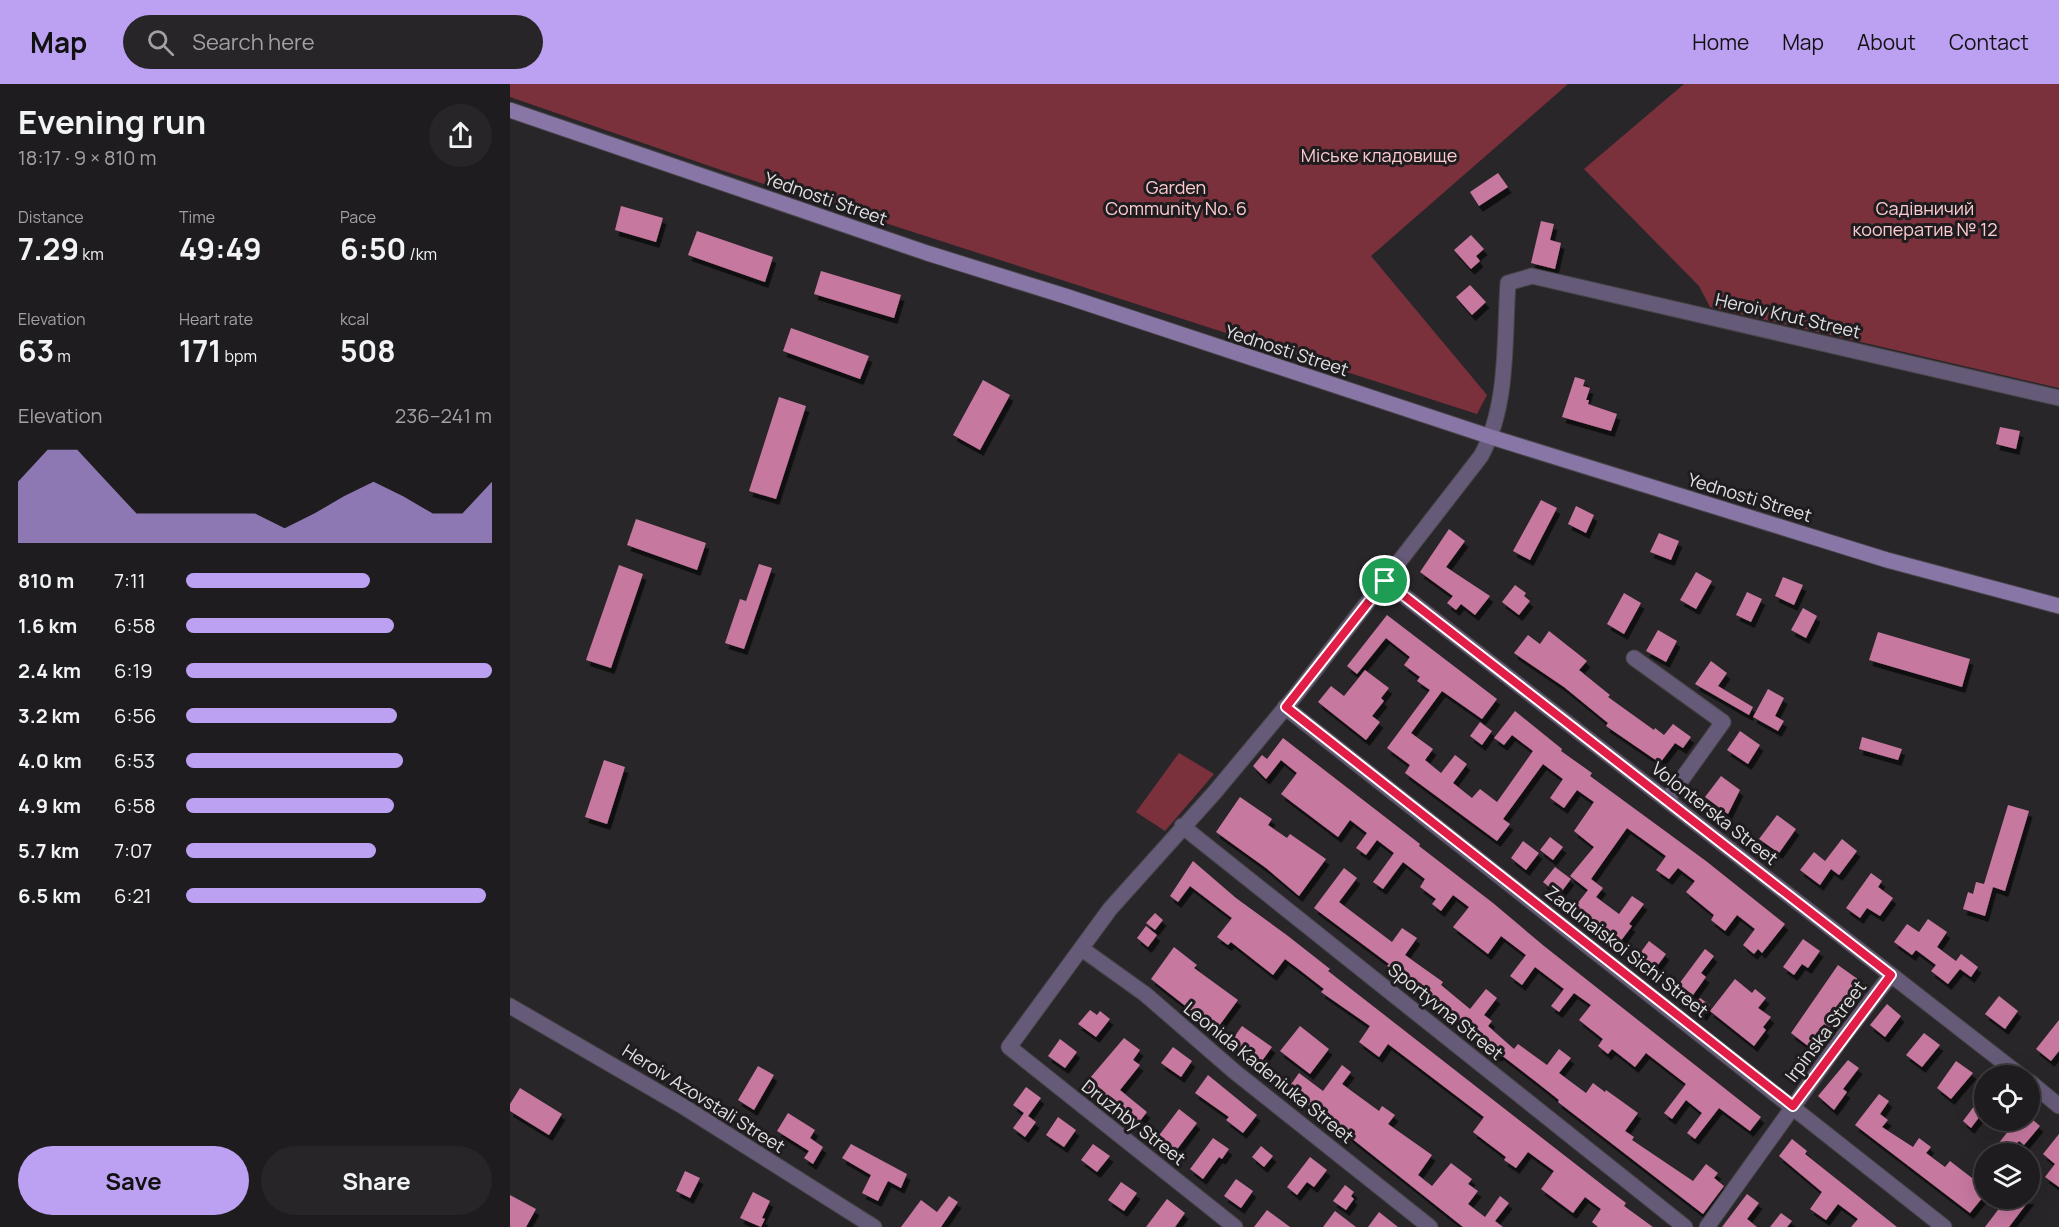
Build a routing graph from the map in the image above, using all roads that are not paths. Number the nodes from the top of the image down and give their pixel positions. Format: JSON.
{"nodes":[{"id":1,"x":510,"y":110,"type":"edge"},
{"id":2,"x":2059,"y":399,"type":"edge"},
{"id":3,"x":1491,"y":437,"type":"junction"},
{"id":4,"x":1385,"y":581,"type":"junction"},
{"id":5,"x":2059,"y":606,"type":"edge"},
{"id":6,"x":1634,"y":658,"type":"dead end"},
{"id":7,"x":1286,"y":707,"type":"junction"},
{"id":8,"x":1667,"y":800,"type":"junction"},
{"id":9,"x":1182,"y":826,"type":"junction"},
{"id":10,"x":1082,"y":949,"type":"junction"},
{"id":11,"x":1891,"y":975,"type":"junction"},
{"id":12,"x":510,"y":1006,"type":"edge"},
{"id":13,"x":2007,"y":1065,"type":"edge"},
{"id":14,"x":2040,"y":1090,"type":"edge"},
{"id":15,"x":1793,"y":1106,"type":"junction"},
{"id":16,"x":2059,"y":1106,"type":"edge"},
{"id":17,"x":874,"y":1227,"type":"edge"},
{"id":18,"x":1235,"y":1227,"type":"edge"},
{"id":19,"x":1430,"y":1227,"type":"edge"},
{"id":20,"x":1685,"y":1227,"type":"edge"},
{"id":21,"x":1707,"y":1227,"type":"edge"},
{"id":22,"x":1944,"y":1227,"type":"edge"}],
"edges":[{"from":1,"to":3,"type":"main road","name":"Yednosti Street"},
{"from":2,"to":3,"type":"street","name":"Heroiv Krut Street"},
{"from":3,"to":4,"type":"street"},
{"from":3,"to":5,"type":"main road","name":"Yednosti Street"},
{"from":4,"to":7,"type":"street"},
{"from":4,"to":8,"type":"street","name":"Volonterska Street"},
{"from":6,"to":8,"type":"street"},
{"from":7,"to":9,"type":"street"},
{"from":7,"to":15,"type":"street","name":"Zadunaiskoi Sichi Street"},
{"from":8,"to":11,"type":"street","name":"Volonterska Street"},
{"from":9,"to":10,"type":"street"},
{"from":9,"to":20,"type":"street","name":"Sportyvna Street"},
{"from":10,"to":18,"type":"street","name":"Druzhby Street"},
{"from":10,"to":19,"type":"street","name":"Leonida Kadeniuka Street"},
{"from":11,"to":13,"type":"street","name":"Volonterska Street"},
{"from":11,"to":15,"type":"street","name":"Irpinska Street"},
{"from":12,"to":17,"type":"street","name":"Heroiv Azovstali Street"},
{"from":14,"to":16,"type":"street"},
{"from":15,"to":21,"type":"street","name":"Irpinska Street"},
{"from":15,"to":22,"type":"street","name":"Zadunaiskoi Sichi Street"}]}
